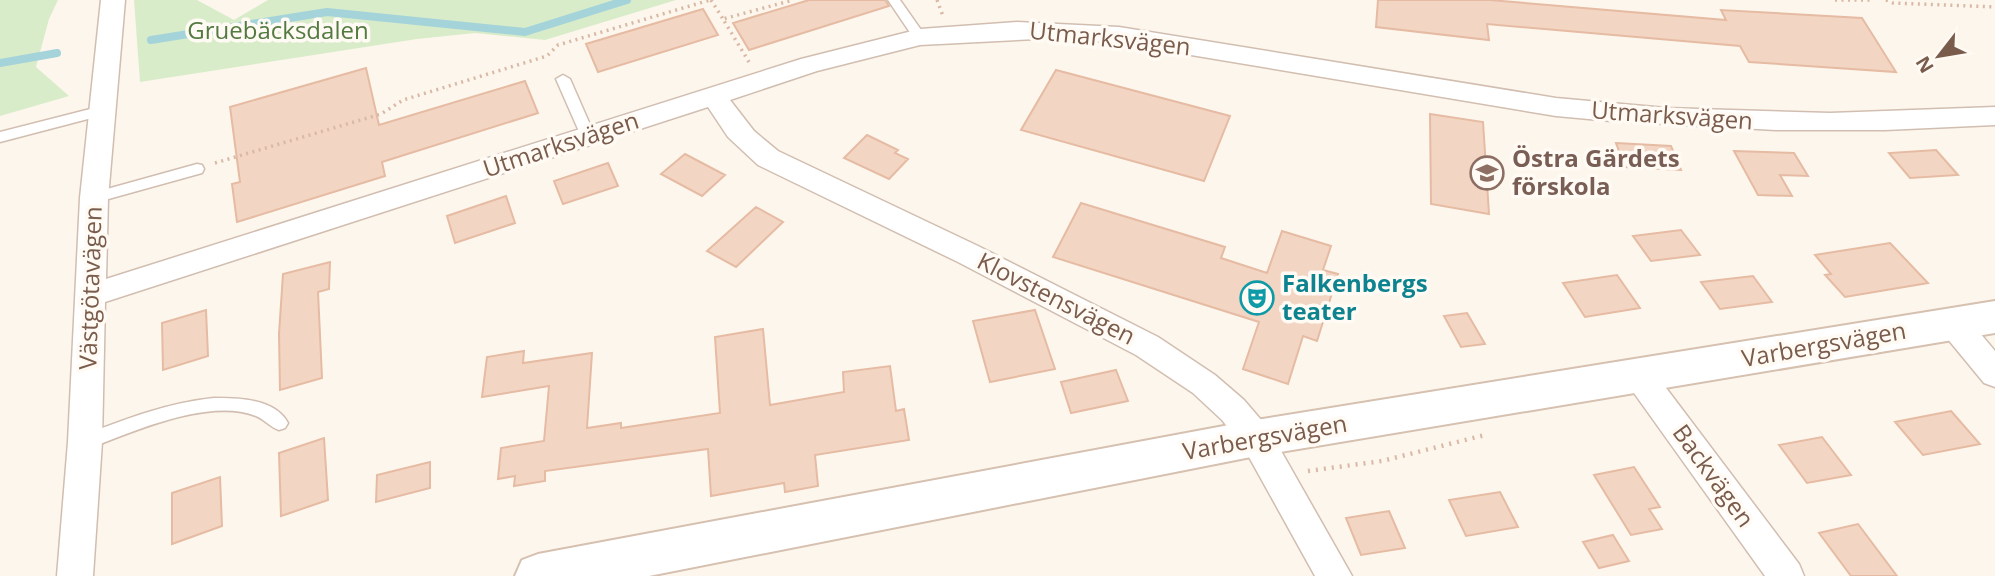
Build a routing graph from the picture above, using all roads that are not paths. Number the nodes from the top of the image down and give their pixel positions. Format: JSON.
{"nodes":[{"id":1,"x":113,"y":0,"type":"edge"},
{"id":2,"x":894,"y":0,"type":"edge"},
{"id":3,"x":920,"y":37,"type":"junction"},
{"id":4,"x":563,"y":79,"type":"dead end"},
{"id":5,"x":715,"y":96,"type":"junction"},
{"id":6,"x":102,"y":111,"type":"junction"},
{"id":7,"x":1995,"y":116,"type":"edge"},
{"id":8,"x":588,"y":136,"type":"junction"},
{"id":9,"x":0,"y":137,"type":"edge"},
{"id":10,"x":197,"y":169,"type":"road end"},
{"id":11,"x":94,"y":198,"type":"junction"},
{"id":12,"x":92,"y":295,"type":"junction"},
{"id":13,"x":1995,"y":317,"type":"edge"},
{"id":14,"x":1953,"y":323,"type":"junction"},
{"id":15,"x":1995,"y":374,"type":"edge"},
{"id":16,"x":1640,"y":377,"type":"junction"},
{"id":17,"x":279,"y":423,"type":"dead end"},
{"id":18,"x":1256,"y":438,"type":"junction"},
{"id":19,"x":85,"y":442,"type":"junction"},
{"id":20,"x":75,"y":576,"type":"edge"},
{"id":21,"x":538,"y":576,"type":"edge"},
{"id":22,"x":1334,"y":576,"type":"edge"},
{"id":23,"x":1786,"y":576,"type":"edge"}],
"edges":[{"from":1,"to":6,"type":"street","name":"Västgötavägen"},
{"from":2,"to":3,"type":"lane"},
{"from":3,"to":5,"type":"street","name":"Utmarksvägen"},
{"from":3,"to":7,"type":"street","name":"Utmarksvägen"},
{"from":4,"to":8,"type":"lane"},
{"from":5,"to":8,"type":"street","name":"Utmarksvägen"},
{"from":5,"to":18,"type":"street","name":"Klovstensvägen"},
{"from":6,"to":9,"type":"lane"},
{"from":6,"to":11,"type":"street","name":"Västgötavägen"},
{"from":8,"to":12,"type":"street","name":"Utmarksvägen"},
{"from":10,"to":11,"type":"lane"},
{"from":11,"to":12,"type":"street","name":"Västgötavägen"},
{"from":12,"to":19,"type":"street","name":"Västgötavägen"},
{"from":13,"to":14,"type":"main road","name":"Varbergsvägen"},
{"from":14,"to":15,"type":"street"},
{"from":14,"to":16,"type":"main road","name":"Varbergsvägen"},
{"from":16,"to":18,"type":"main road","name":"Varbergsvägen"},
{"from":16,"to":23,"type":"street","name":"Backvägen"},
{"from":17,"to":19,"type":"lane"},
{"from":18,"to":21,"type":"main road","name":"Varbergsvägen"},
{"from":18,"to":22,"type":"street","name":"Klovstensvägen"},
{"from":19,"to":20,"type":"street","name":"Västgötavägen"}]}
